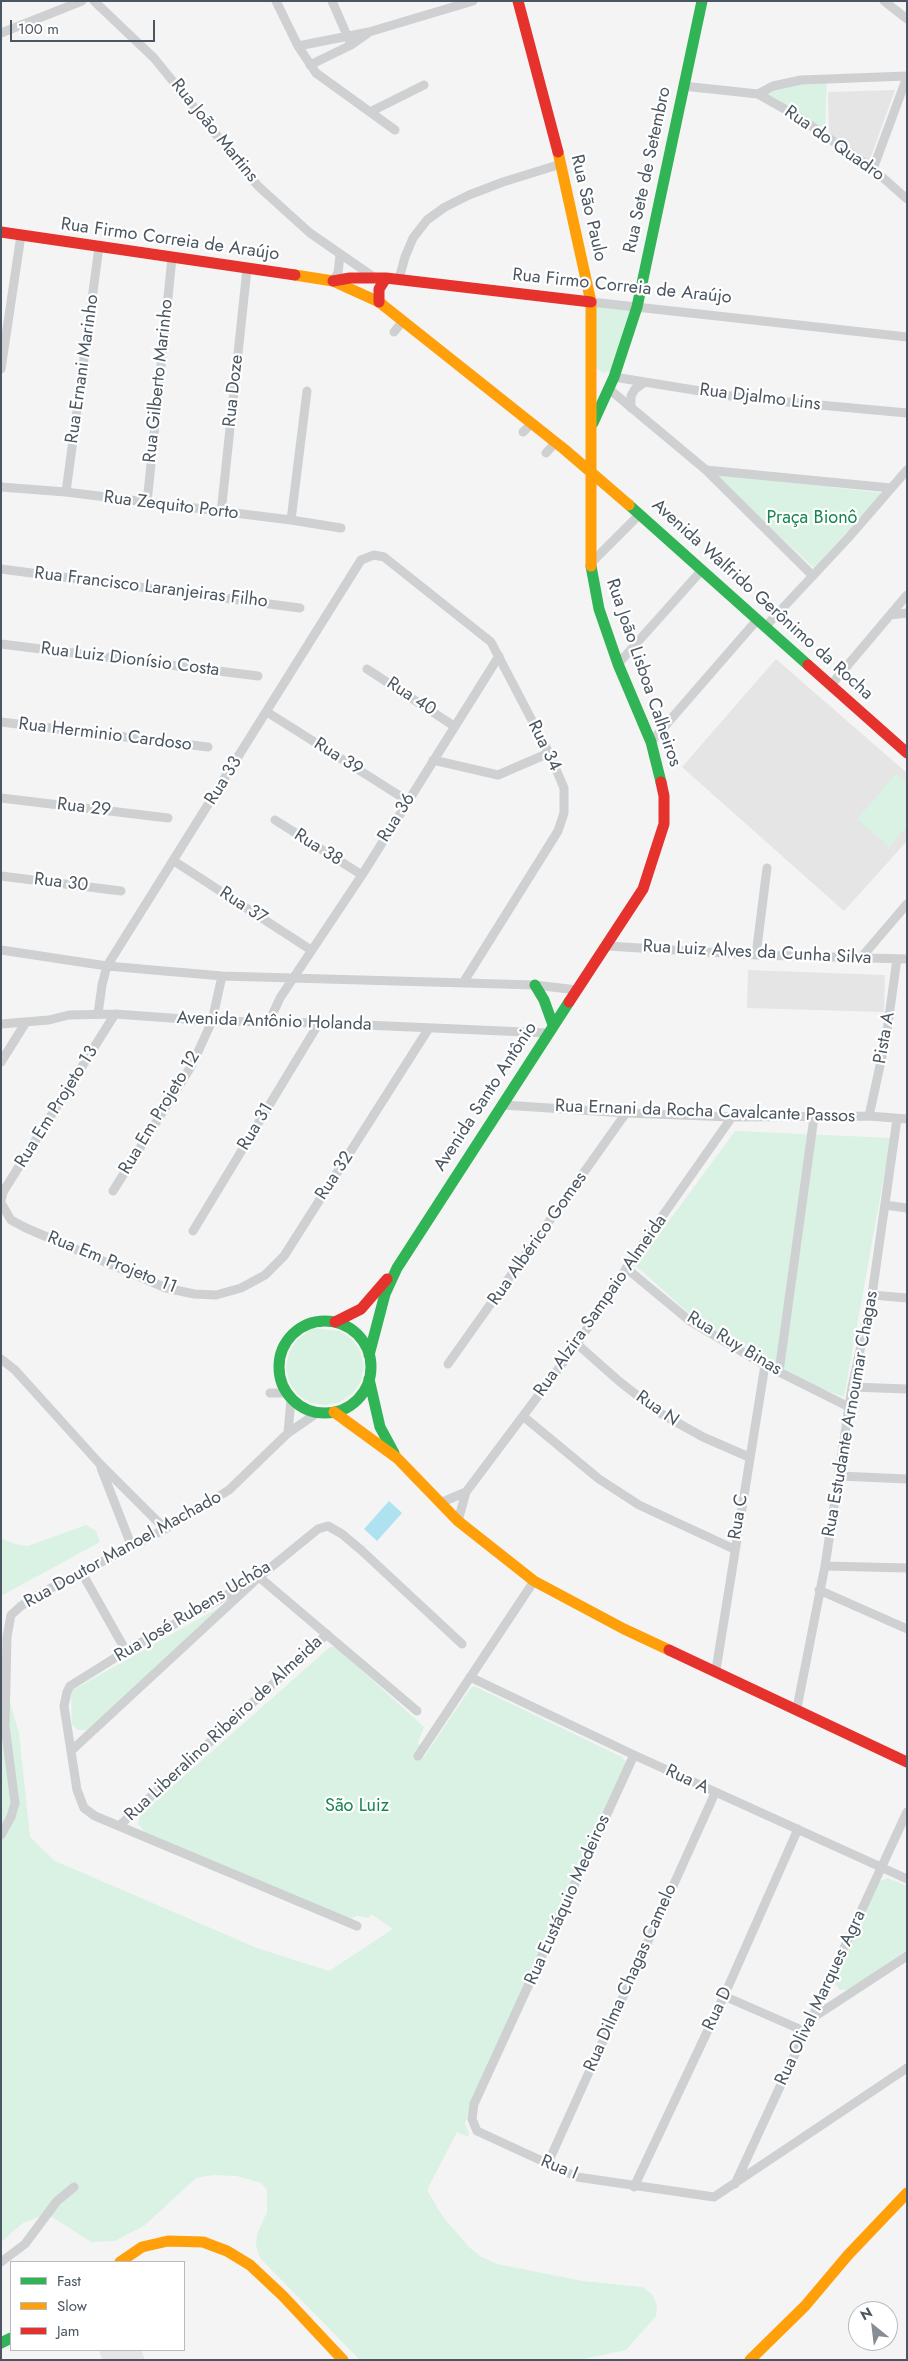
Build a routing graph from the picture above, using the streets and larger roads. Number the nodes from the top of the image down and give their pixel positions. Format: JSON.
{"nodes":[{"id":1,"x":82,"y":1,"type":"edge"},
{"id":2,"x":94,"y":1,"type":"edge"},
{"id":3,"x":276,"y":1,"type":"edge"},
{"id":4,"x":332,"y":1,"type":"edge"},
{"id":5,"x":473,"y":1,"type":"edge"},
{"id":6,"x":518,"y":1,"type":"edge"},
{"id":7,"x":702,"y":1,"type":"edge"},
{"id":8,"x":884,"y":1,"type":"edge"},
{"id":9,"x":907,"y":19,"type":"edge"},
{"id":10,"x":369,"y":32,"type":"junction"},
{"id":11,"x":1,"y":33,"type":"edge"},
{"id":12,"x":347,"y":36,"type":"junction"},
{"id":13,"x":352,"y":45,"type":"junction"},
{"id":14,"x":298,"y":46,"type":"junction"},
{"id":15,"x":310,"y":65,"type":"junction"},
{"id":16,"x":907,"y":76,"type":"edge"},
{"id":17,"x":424,"y":85,"type":"dead end"},
{"id":18,"x":683,"y":86,"type":"junction"},
{"id":19,"x":758,"y":94,"type":"junction"},
{"id":20,"x":370,"y":112,"type":"junction"},
{"id":21,"x":396,"y":130,"type":"dead end"},
{"id":22,"x":561,"y":164,"type":"junction"},
{"id":23,"x":873,"y":170,"type":"junction"},
{"id":24,"x":907,"y":198,"type":"edge"},
{"id":25,"x":2,"y":230,"type":"edge"},
{"id":26,"x":21,"y":235,"type":"junction"},
{"id":27,"x":99,"y":247,"type":"junction"},
{"id":28,"x":340,"y":255,"type":"junction"},
{"id":29,"x":172,"y":258,"type":"junction"},
{"id":30,"x":247,"y":269,"type":"junction"},
{"id":31,"x":380,"y":278,"type":"junction"},
{"id":32,"x":399,"y":279,"type":"junction"},
{"id":33,"x":333,"y":281,"type":"junction"},
{"id":34,"x":379,"y":302,"type":"junction"},
{"id":35,"x":591,"y":302,"type":"junction"},
{"id":36,"x":637,"y":307,"type":"junction"},
{"id":37,"x":403,"y":321,"type":"junction"},
{"id":38,"x":394,"y":332,"type":"dead end"},
{"id":39,"x":907,"y":337,"type":"edge"},
{"id":40,"x":1,"y":369,"type":"edge"},
{"id":41,"x":592,"y":373,"type":"junction"},
{"id":42,"x":614,"y":377,"type":"junction"},
{"id":43,"x":645,"y":382,"type":"junction"},
{"id":44,"x":609,"y":389,"type":"junction"},
{"id":45,"x":307,"y":391,"type":"dead end"},
{"id":46,"x":631,"y":408,"type":"junction"},
{"id":47,"x":907,"y":413,"type":"edge"},
{"id":48,"x":591,"y":427,"type":"junction"},
{"id":49,"x":560,"y":446,"type":"junction"},
{"id":50,"x":592,"y":446,"type":"junction"},
{"id":51,"x":546,"y":453,"type":"dead end"},
{"id":52,"x":706,"y":470,"type":"junction"},
{"id":53,"x":907,"y":470,"type":"edge"},
{"id":54,"x":592,"y":474,"type":"junction"},
{"id":55,"x":1,"y":487,"type":"edge"},
{"id":56,"x":891,"y":488,"type":"junction"},
{"id":57,"x":612,"y":490,"type":"junction"},
{"id":58,"x":66,"y":492,"type":"junction"},
{"id":59,"x":592,"y":502,"type":"junction"},
{"id":60,"x":147,"y":503,"type":"junction"},
{"id":61,"x":221,"y":512,"type":"junction"},
{"id":62,"x":640,"y":514,"type":"junction"},
{"id":63,"x":291,"y":520,"type":"junction"},
{"id":64,"x":341,"y":528,"type":"dead end"},
{"id":65,"x":368,"y":556,"type":"joint"},
{"id":66,"x":591,"y":563,"type":"junction"},
{"id":67,"x":1,"y":569,"type":"edge"},
{"id":68,"x":701,"y":571,"type":"junction"},
{"id":69,"x":813,"y":576,"type":"junction"},
{"id":70,"x":907,"y":595,"type":"edge"},
{"id":71,"x":300,"y":608,"type":"dead end"},
{"id":72,"x":907,"y":613,"type":"edge"},
{"id":73,"x":890,"y":615,"type":"junction"},
{"id":74,"x":761,"y":624,"type":"junction"},
{"id":75,"x":1,"y":644,"type":"edge"},
{"id":76,"x":499,"y":656,"type":"junction"},
{"id":77,"x":618,"y":664,"type":"junction"},
{"id":78,"x":368,"y":669,"type":"dead end"},
{"id":79,"x":258,"y":676,"type":"dead end"},
{"id":80,"x":831,"y":686,"type":"junction"},
{"id":81,"x":267,"y":712,"type":"junction"},
{"id":82,"x":1,"y":722,"type":"edge"},
{"id":83,"x":454,"y":726,"type":"junction"},
{"id":84,"x":651,"y":742,"type":"junction"},
{"id":85,"x":208,"y":747,"type":"dead end"},
{"id":86,"x":549,"y":753,"type":"junction"},
{"id":87,"x":907,"y":753,"type":"edge"},
{"id":88,"x":433,"y":760,"type":"junction"},
{"id":89,"x":1,"y":798,"type":"edge"},
{"id":90,"x":408,"y":801,"type":"junction"},
{"id":91,"x":168,"y":818,"type":"dead end"},
{"id":92,"x":275,"y":820,"type":"dead end"},
{"id":93,"x":174,"y":861,"type":"junction"},
{"id":94,"x":767,"y":868,"type":"dead end"},
{"id":95,"x":362,"y":875,"type":"junction"},
{"id":96,"x":1,"y":876,"type":"edge"},
{"id":97,"x":122,"y":891,"type":"dead end"},
{"id":98,"x":907,"y":904,"type":"edge"},
{"id":99,"x":607,"y":946,"type":"junction"},
{"id":100,"x":1,"y":950,"type":"edge"},
{"id":101,"x":311,"y":950,"type":"junction"},
{"id":102,"x":756,"y":954,"type":"junction"},
{"id":103,"x":860,"y":959,"type":"junction"},
{"id":104,"x":897,"y":959,"type":"junction"},
{"id":105,"x":907,"y":959,"type":"edge"},
{"id":106,"x":107,"y":966,"type":"junction"},
{"id":107,"x":222,"y":976,"type":"junction"},
{"id":108,"x":293,"y":978,"type":"junction"},
{"id":109,"x":463,"y":983,"type":"junction"},
{"id":110,"x":535,"y":985,"type":"junction"},
{"id":111,"x":577,"y":990,"type":"junction"},
{"id":112,"x":98,"y":1014,"type":"junction"},
{"id":113,"x":115,"y":1014,"type":"junction"},
{"id":114,"x":212,"y":1021,"type":"junction"},
{"id":115,"x":26,"y":1022,"type":"junction"},
{"id":116,"x":269,"y":1022,"type":"junction"},
{"id":117,"x":320,"y":1023,"type":"junction"},
{"id":118,"x":1,"y":1024,"type":"edge"},
{"id":119,"x":429,"y":1028,"type":"junction"},
{"id":120,"x":551,"y":1029,"type":"junction"},
{"id":121,"x":1,"y":1062,"type":"edge"},
{"id":122,"x":502,"y":1105,"type":"junction"},
{"id":123,"x":626,"y":1113,"type":"junction"},
{"id":124,"x":732,"y":1116,"type":"junction"},
{"id":125,"x":869,"y":1116,"type":"junction"},
{"id":126,"x":814,"y":1117,"type":"junction"},
{"id":127,"x":897,"y":1119,"type":"junction"},
{"id":128,"x":907,"y":1120,"type":"edge"},
{"id":129,"x":113,"y":1191,"type":"dead end"},
{"id":130,"x":1,"y":1202,"type":"edge"},
{"id":131,"x":885,"y":1206,"type":"junction"},
{"id":132,"x":907,"y":1208,"type":"edge"},
{"id":133,"x":11,"y":1220,"type":"joint"},
{"id":134,"x":193,"y":1231,"type":"dead end"},
{"id":135,"x":397,"y":1268,"type":"junction"},
{"id":136,"x":626,"y":1268,"type":"junction"},
{"id":137,"x":216,"y":1294,"type":"joint"},
{"id":138,"x":872,"y":1295,"type":"junction"},
{"id":139,"x":907,"y":1298,"type":"edge"},
{"id":140,"x":335,"y":1322,"type":"junction"},
{"id":141,"x":576,"y":1344,"type":"junction"},
{"id":142,"x":369,"y":1355,"type":"junction"},
{"id":143,"x":1,"y":1359,"type":"edge"},
{"id":144,"x":448,"y":1364,"type":"dead end"},
{"id":145,"x":765,"y":1365,"type":"junction"},
{"id":146,"x":779,"y":1372,"type":"junction"},
{"id":147,"x":369,"y":1379,"type":"junction"},
{"id":148,"x":852,"y":1387,"type":"junction"},
{"id":149,"x":907,"y":1389,"type":"edge"},
{"id":150,"x":270,"y":1392,"type":"dead end"},
{"id":151,"x":288,"y":1396,"type":"junction"},
{"id":152,"x":849,"y":1407,"type":"junction"},
{"id":153,"x":334,"y":1412,"type":"junction"},
{"id":154,"x":317,"y":1413,"type":"junction"},
{"id":155,"x":524,"y":1417,"type":"junction"},
{"id":156,"x":288,"y":1433,"type":"junction"},
{"id":157,"x":748,"y":1457,"type":"junction"},
{"id":158,"x":397,"y":1458,"type":"junction"},
{"id":159,"x":99,"y":1463,"type":"junction"},
{"id":160,"x":839,"y":1476,"type":"junction"},
{"id":161,"x":907,"y":1479,"type":"edge"},
{"id":162,"x":466,"y":1492,"type":"junction"},
{"id":163,"x":440,"y":1503,"type":"junction"},
{"id":164,"x":458,"y":1521,"type":"junction"},
{"id":165,"x":165,"y":1529,"type":"junction"},
{"id":166,"x":132,"y":1546,"type":"junction"},
{"id":167,"x":734,"y":1549,"type":"junction"},
{"id":168,"x":825,"y":1566,"type":"junction"},
{"id":169,"x":907,"y":1568,"type":"edge"},
{"id":170,"x":82,"y":1572,"type":"junction"},
{"id":171,"x":259,"y":1577,"type":"junction"},
{"id":172,"x":534,"y":1581,"type":"junction"},
{"id":173,"x":819,"y":1590,"type":"junction"},
{"id":174,"x":907,"y":1629,"type":"edge"},
{"id":175,"x":327,"y":1634,"type":"junction"},
{"id":176,"x":462,"y":1644,"type":"dead end"},
{"id":177,"x":126,"y":1651,"type":"junction"},
{"id":178,"x":716,"y":1670,"type":"junction"},
{"id":179,"x":470,"y":1677,"type":"junction"},
{"id":180,"x":797,"y":1708,"type":"junction"},
{"id":181,"x":417,"y":1711,"type":"dead end"},
{"id":182,"x":72,"y":1750,"type":"junction"},
{"id":183,"x":634,"y":1755,"type":"junction"},
{"id":184,"x":418,"y":1756,"type":"dead end"},
{"id":185,"x":907,"y":1762,"type":"edge"},
{"id":186,"x":715,"y":1792,"type":"junction"},
{"id":187,"x":907,"y":1812,"type":"edge"},
{"id":188,"x":120,"y":1825,"type":"junction"},
{"id":189,"x":798,"y":1828,"type":"junction"},
{"id":190,"x":1,"y":1835,"type":"edge"},
{"id":191,"x":882,"y":1868,"type":"junction"},
{"id":192,"x":906,"y":1878,"type":"edge"},
{"id":193,"x":357,"y":1926,"type":"dead end"},
{"id":194,"x":907,"y":1956,"type":"edge"},
{"id":195,"x":724,"y":1996,"type":"junction"},
{"id":196,"x":811,"y":2019,"type":"junction"},
{"id":197,"x":804,"y":2031,"type":"junction"},
{"id":198,"x":502,"y":2046,"type":"joint"},
{"id":199,"x":907,"y":2068,"type":"edge"},
{"id":200,"x":548,"y":2163,"type":"junction"},
{"id":201,"x":735,"y":2185,"type":"junction"},
{"id":202,"x":74,"y":2187,"type":"dead end"},
{"id":203,"x":634,"y":2187,"type":"junction"},
{"id":204,"x":907,"y":2193,"type":"edge"},
{"id":205,"x":121,"y":2261,"type":"edge"},
{"id":206,"x":1,"y":2262,"type":"edge"},
{"id":207,"x":343,"y":2360,"type":"edge"},
{"id":208,"x":750,"y":2360,"type":"edge"}],
"edges":[{"from":1,"to":11,"type":"street"},
{"from":2,"to":28,"type":"street","name":"Rua João Martins"},
{"from":3,"to":14,"type":"street"},
{"from":4,"to":12,"type":"street"},
{"from":5,"to":10,"type":"street"},
{"from":6,"to":22,"type":"street","name":"Rua São Paulo"},
{"from":7,"to":18,"type":"street","name":"Rua Sete de Setembro"},
{"from":8,"to":9,"type":"street"},
{"from":10,"to":12,"type":"street"},
{"from":10,"to":13,"type":"street"},
{"from":12,"to":13,"type":"street"},
{"from":12,"to":14,"type":"street"},
{"from":13,"to":15,"type":"street"},
{"from":14,"to":15,"type":"street"},
{"from":15,"to":20,"type":"street"},
{"from":16,"to":19,"type":"street"},
{"from":16,"to":23,"type":"street"},
{"from":17,"to":20,"type":"street"},
{"from":18,"to":19,"type":"street"},
{"from":18,"to":36,"type":"street","name":"Rua Sete de Setembro"},
{"from":19,"to":23,"type":"street","name":"Rua do Quadro"},
{"from":20,"to":21,"type":"street"},
{"from":22,"to":32,"type":"street"},
{"from":22,"to":35,"type":"street","name":"Rua São Paulo"},
{"from":23,"to":24,"type":"street","name":"Rua do Quadro"},
{"from":25,"to":26,"type":"street","name":"Rua Firmo Correia de Araújo"},
{"from":26,"to":27,"type":"street","name":"Rua Firmo Correia de Araújo"},
{"from":26,"to":40,"type":"street"},
{"from":27,"to":29,"type":"street","name":"Rua Firmo Correia de Araújo"},
{"from":27,"to":58,"type":"street","name":"Rua Ernani Marinho"},
{"from":28,"to":31,"type":"street","name":"Rua João Martins"},
{"from":28,"to":33,"type":"street"},
{"from":29,"to":30,"type":"street","name":"Rua Firmo Correia de Araújo"},
{"from":29,"to":60,"type":"street","name":"Rua Gilberto Marinho"},
{"from":30,"to":33,"type":"street","name":"Rua Firmo Correia de Araújo"},
{"from":30,"to":61,"type":"street","name":"Rua Doze"},
{"from":31,"to":32,"type":"street","name":"Rua Firmo Correia de Araújo"},
{"from":31,"to":33,"type":"street","name":"Rua Firmo Correia de Araújo"},
{"from":31,"to":34,"type":"street"},
{"from":32,"to":35,"type":"street","name":"Rua Firmo Correia de Araújo"},
{"from":33,"to":34,"type":"street","name":"Rua Firmo Correia de Araújo"},
{"from":34,"to":37,"type":"street","name":"Rua Firmo Correia de Araújo"},
{"from":35,"to":36,"type":"street","name":"Rua Firmo Correia de Araújo"},
{"from":35,"to":41,"type":"street","name":"Rua São Paulo"},
{"from":36,"to":39,"type":"street","name":"Rua Firmo Correia de Araújo"},
{"from":36,"to":42,"type":"street","name":"Rua Sete de Setembro"},
{"from":37,"to":38,"type":"street"},
{"from":37,"to":49,"type":"street","name":"Rua Firmo Correia de Araújo"},
{"from":41,"to":42,"type":"street"},
{"from":41,"to":48,"type":"street","name":"Rua São Paulo"},
{"from":42,"to":43,"type":"street","name":"Rua Djalmo Lins"},
{"from":42,"to":44,"type":"street","name":"Rua Sete de Setembro"},
{"from":43,"to":46,"type":"street"},
{"from":43,"to":47,"type":"street","name":"Rua Djalmo Lins"},
{"from":44,"to":46,"type":"street"},
{"from":44,"to":48,"type":"street","name":"Rua Sete de Setembro"},
{"from":45,"to":63,"type":"street"},
{"from":46,"to":52,"type":"street"},
{"from":48,"to":50,"type":"street","name":"Rua João Lisboa Calheiros"},
{"from":49,"to":50,"type":"street"},
{"from":49,"to":51,"type":"street"},
{"from":49,"to":54,"type":"street","name":"Rua Firmo Correia de Araújo"},
{"from":50,"to":54,"type":"street","name":"Rua João Lisboa Calheiros"},
{"from":52,"to":56,"type":"street"},
{"from":52,"to":69,"type":"street"},
{"from":53,"to":56,"type":"street"},
{"from":54,"to":57,"type":"street","name":"Avenida Walfrido Gerônimo da Rocha"},
{"from":54,"to":59,"type":"street","name":"Rua João Lisboa Calheiros"},
{"from":55,"to":58,"type":"street","name":"Rua Zequito Porto"},
{"from":56,"to":69,"type":"street"},
{"from":57,"to":59,"type":"street"},
{"from":57,"to":62,"type":"street","name":"Avenida Walfrido Gerônimo da Rocha"},
{"from":58,"to":60,"type":"street","name":"Rua Zequito Porto"},
{"from":59,"to":66,"type":"street","name":"Rua João Lisboa Calheiros"},
{"from":60,"to":61,"type":"street","name":"Rua Zequito Porto"},
{"from":61,"to":63,"type":"street","name":"Rua Zequito Porto"},
{"from":62,"to":66,"type":"street"},
{"from":62,"to":68,"type":"street","name":"Avenida Walfrido Gerônimo da Rocha"},
{"from":63,"to":64,"type":"street","name":"Rua Zequito Porto"},
{"from":65,"to":76,"type":"street","name":"Rua 34"},
{"from":65,"to":81,"type":"street","name":"Rua 33"},
{"from":66,"to":77,"type":"street","name":"Rua João Lisboa Calheiros"},
{"from":67,"to":71,"type":"street","name":"Rua Francisco Laranjeiras Filho"},
{"from":68,"to":74,"type":"street","name":"Avenida Walfrido Gerônimo da Rocha"},
{"from":68,"to":77,"type":"street"},
{"from":69,"to":74,"type":"street"},
{"from":70,"to":73,"type":"street"},
{"from":72,"to":73,"type":"street"},
{"from":73,"to":80,"type":"street"},
{"from":74,"to":80,"type":"street","name":"Avenida Walfrido Gerônimo da Rocha"},
{"from":74,"to":84,"type":"street"},
{"from":75,"to":79,"type":"street","name":"Rua Luiz Dionísio Costa"},
{"from":76,"to":83,"type":"street","name":"Rua 36"},
{"from":76,"to":86,"type":"street","name":"Rua 34"},
{"from":77,"to":84,"type":"street","name":"Rua João Lisboa Calheiros"},
{"from":78,"to":83,"type":"street","name":"Rua 40"},
{"from":80,"to":87,"type":"street","name":"Avenida Walfrido Gerônimo da Rocha"},
{"from":81,"to":90,"type":"street","name":"Rua 39"},
{"from":81,"to":93,"type":"street","name":"Rua 33"},
{"from":82,"to":85,"type":"street","name":"Rua Herminio Cardoso"},
{"from":83,"to":88,"type":"street","name":"Rua 36"},
{"from":84,"to":99,"type":"street","name":"Rua João Lisboa Calheiros"},
{"from":86,"to":88,"type":"street"},
{"from":86,"to":109,"type":"street","name":"Rua 34"},
{"from":88,"to":90,"type":"street","name":"Rua 36"},
{"from":89,"to":91,"type":"street","name":"Rua 29"},
{"from":90,"to":95,"type":"street","name":"Rua 36"},
{"from":92,"to":95,"type":"street","name":"Rua 38"},
{"from":93,"to":101,"type":"street","name":"Rua 37"},
{"from":93,"to":106,"type":"street","name":"Rua 33"},
{"from":94,"to":102,"type":"street"},
{"from":95,"to":101,"type":"street","name":"Rua 36"},
{"from":96,"to":97,"type":"street","name":"Rua 30"},
{"from":98,"to":103,"type":"street"},
{"from":99,"to":102,"type":"street","name":"Rua Luiz Alves da Cunha Silva"},
{"from":99,"to":111,"type":"street","name":"Avenida Santo Antônio"},
{"from":100,"to":106,"type":"street"},
{"from":101,"to":108,"type":"street","name":"Rua 36"},
{"from":102,"to":103,"type":"street","name":"Rua Luiz Alves da Cunha Silva"},
{"from":103,"to":104,"type":"street","name":"Rua Luiz Alves da Cunha Silva"},
{"from":104,"to":105,"type":"street","name":"Rua Luiz Alves da Cunha Silva"},
{"from":104,"to":125,"type":"street","name":"Pista A"},
{"from":106,"to":107,"type":"street"},
{"from":106,"to":112,"type":"street","name":"Rua 33"},
{"from":107,"to":108,"type":"street"},
{"from":107,"to":114,"type":"street","name":"Rua Em Projeto 12"},
{"from":108,"to":109,"type":"street"},
{"from":108,"to":116,"type":"street","name":"Rua 36"},
{"from":109,"to":110,"type":"street"},
{"from":110,"to":111,"type":"street"},
{"from":110,"to":120,"type":"street"},
{"from":111,"to":120,"type":"street","name":"Avenida Santo Antônio"},
{"from":112,"to":113,"type":"street","name":"Avenida Antônio Holanda"},
{"from":112,"to":115,"type":"street","name":"Avenida Antônio Holanda"},
{"from":113,"to":114,"type":"street","name":"Avenida Antônio Holanda"},
{"from":113,"to":130,"type":"street","name":"Rua Em Projeto 13"},
{"from":114,"to":116,"type":"street","name":"Avenida Antônio Holanda"},
{"from":114,"to":129,"type":"street","name":"Rua Em Projeto 12"},
{"from":115,"to":118,"type":"street","name":"Avenida Antônio Holanda"},
{"from":115,"to":121,"type":"street"},
{"from":116,"to":117,"type":"street","name":"Avenida Antônio Holanda"},
{"from":117,"to":119,"type":"street","name":"Avenida Antônio Holanda"},
{"from":117,"to":134,"type":"street","name":"Rua 31"},
{"from":119,"to":120,"type":"street","name":"Avenida Antônio Holanda"},
{"from":119,"to":137,"type":"street","name":"Rua 32"},
{"from":120,"to":122,"type":"street","name":"Avenida Santo Antônio"},
{"from":122,"to":123,"type":"street","name":"Rua Ernani da Rocha Cavalcante Passos"},
{"from":122,"to":135,"type":"street","name":"Avenida Santo Antônio"},
{"from":123,"to":124,"type":"street","name":"Rua Ernani da Rocha Cavalcante Passos"},
{"from":123,"to":144,"type":"street","name":"Rua Albérico Gomes"},
{"from":124,"to":126,"type":"street","name":"Rua Ernani da Rocha Cavalcante Passos"},
{"from":124,"to":136,"type":"street","name":"Rua Alzira Sampaio Almeida"},
{"from":125,"to":126,"type":"street","name":"Rua Ernani da Rocha Cavalcante Passos"},
{"from":125,"to":127,"type":"street","name":"Rua Ernani da Rocha Cavalcante Passos"},
{"from":126,"to":146,"type":"street"},
{"from":127,"to":128,"type":"street","name":"Rua Ernani da Rocha Cavalcante Passos"},
{"from":127,"to":131,"type":"street","name":"Rua Estudante Arnoumar Chagas"},
{"from":130,"to":133,"type":"street","name":"Rua Em Projeto 13"},
{"from":131,"to":132,"type":"street"},
{"from":131,"to":138,"type":"street","name":"Rua Estudante Arnoumar Chagas"},
{"from":133,"to":137,"type":"street","name":"Rua Em Projeto 11"},
{"from":135,"to":140,"type":"street","name":"Avenida Santo Antônio"},
{"from":135,"to":142,"type":"street","name":"Avenida Santo Antônio"},
{"from":136,"to":141,"type":"street","name":"Rua Alzira Sampaio Almeida"},
{"from":136,"to":145,"type":"street","name":"Rua Ruy Binas"},
{"from":138,"to":139,"type":"street"},
{"from":138,"to":148,"type":"street","name":"Rua Estudante Arnoumar Chagas"},
{"from":140,"to":142,"type":"street"},
{"from":140,"to":151,"type":"street"},
{"from":141,"to":155,"type":"street","name":"Rua Alzira Sampaio Almeida"},
{"from":141,"to":157,"type":"street","name":"Rua N"},
{"from":142,"to":147,"type":"street"},
{"from":143,"to":159,"type":"street"},
{"from":145,"to":146,"type":"street","name":"Rua Ruy Binas"},
{"from":145,"to":157,"type":"street","name":"Rua C"},
{"from":146,"to":152,"type":"street","name":"Rua Ruy Binas"},
{"from":147,"to":153,"type":"street"},
{"from":147,"to":158,"type":"street"},
{"from":148,"to":149,"type":"street"},
{"from":148,"to":152,"type":"street","name":"Rua Estudante Arnoumar Chagas"},
{"from":150,"to":151,"type":"street"},
{"from":151,"to":154,"type":"street"},
{"from":151,"to":156,"type":"street"},
{"from":152,"to":160,"type":"street","name":"Rua Estudante Arnoumar Chagas"},
{"from":153,"to":154,"type":"street"},
{"from":153,"to":158,"type":"street"},
{"from":154,"to":156,"type":"street","name":"Rua Doutor Manoel Machado"},
{"from":155,"to":162,"type":"street","name":"Rua Alzira Sampaio Almeida"},
{"from":155,"to":167,"type":"street"},
{"from":156,"to":165,"type":"street","name":"Rua Doutor Manoel Machado"},
{"from":157,"to":167,"type":"street","name":"Rua C"},
{"from":158,"to":163,"type":"street"},
{"from":159,"to":165,"type":"street"},
{"from":159,"to":166,"type":"street"},
{"from":160,"to":161,"type":"street"},
{"from":160,"to":168,"type":"street","name":"Rua Estudante Arnoumar Chagas"},
{"from":162,"to":163,"type":"street","name":"Rua Alzira Sampaio Almeida"},
{"from":162,"to":164,"type":"street","name":"Rua Alzira Sampaio Almeida"},
{"from":163,"to":164,"type":"street"},
{"from":164,"to":172,"type":"street"},
{"from":165,"to":166,"type":"street","name":"Rua Doutor Manoel Machado"},
{"from":166,"to":170,"type":"street","name":"Rua Doutor Manoel Machado"},
{"from":167,"to":178,"type":"street","name":"Rua C"},
{"from":168,"to":169,"type":"street"},
{"from":168,"to":173,"type":"street","name":"Rua Estudante Arnoumar Chagas"},
{"from":170,"to":177,"type":"street"},
{"from":170,"to":190,"type":"street","name":"Rua Doutor Manoel Machado"},
{"from":171,"to":175,"type":"street"},
{"from":171,"to":176,"type":"street","name":"Rua José Rubens Uchôa"},
{"from":171,"to":177,"type":"street","name":"Rua José Rubens Uchôa"},
{"from":171,"to":182,"type":"street"},
{"from":172,"to":178,"type":"street"},
{"from":172,"to":179,"type":"street"},
{"from":173,"to":174,"type":"street"},
{"from":173,"to":180,"type":"street","name":"Rua Estudante Arnoumar Chagas"},
{"from":175,"to":181,"type":"street"},
{"from":175,"to":188,"type":"street","name":"Rua Liberalino Ribeiro de Almeida"},
{"from":177,"to":182,"type":"street","name":"Rua José Rubens Uchôa"},
{"from":178,"to":180,"type":"street"},
{"from":179,"to":183,"type":"street","name":"Rua A"},
{"from":179,"to":184,"type":"street"},
{"from":180,"to":185,"type":"street"},
{"from":182,"to":188,"type":"street"},
{"from":183,"to":186,"type":"street","name":"Rua A"},
{"from":183,"to":198,"type":"street","name":"Rua Eustáquio Medeiros"},
{"from":186,"to":189,"type":"street","name":"Rua A"},
{"from":186,"to":200,"type":"street","name":"Rua Dilma Chagas Camelo"},
{"from":187,"to":191,"type":"street","name":"Rua Olival Marques Agra"},
{"from":188,"to":193,"type":"street"},
{"from":189,"to":191,"type":"street","name":"Rua A"},
{"from":189,"to":195,"type":"street","name":"Rua D"},
{"from":191,"to":192,"type":"street","name":"Rua A"},
{"from":191,"to":196,"type":"street","name":"Rua Olival Marques Agra"},
{"from":194,"to":196,"type":"street"},
{"from":195,"to":197,"type":"street"},
{"from":195,"to":203,"type":"street","name":"Rua D"},
{"from":196,"to":197,"type":"street","name":"Rua Olival Marques Agra"},
{"from":197,"to":201,"type":"street","name":"Rua Olival Marques Agra"},
{"from":198,"to":200,"type":"street","name":"Rua I"},
{"from":199,"to":201,"type":"street","name":"Rua I"},
{"from":200,"to":203,"type":"street","name":"Rua I"},
{"from":201,"to":203,"type":"street","name":"Rua I"},
{"from":202,"to":206,"type":"street"},
{"from":204,"to":208,"type":"street"},
{"from":205,"to":207,"type":"street"}]}
